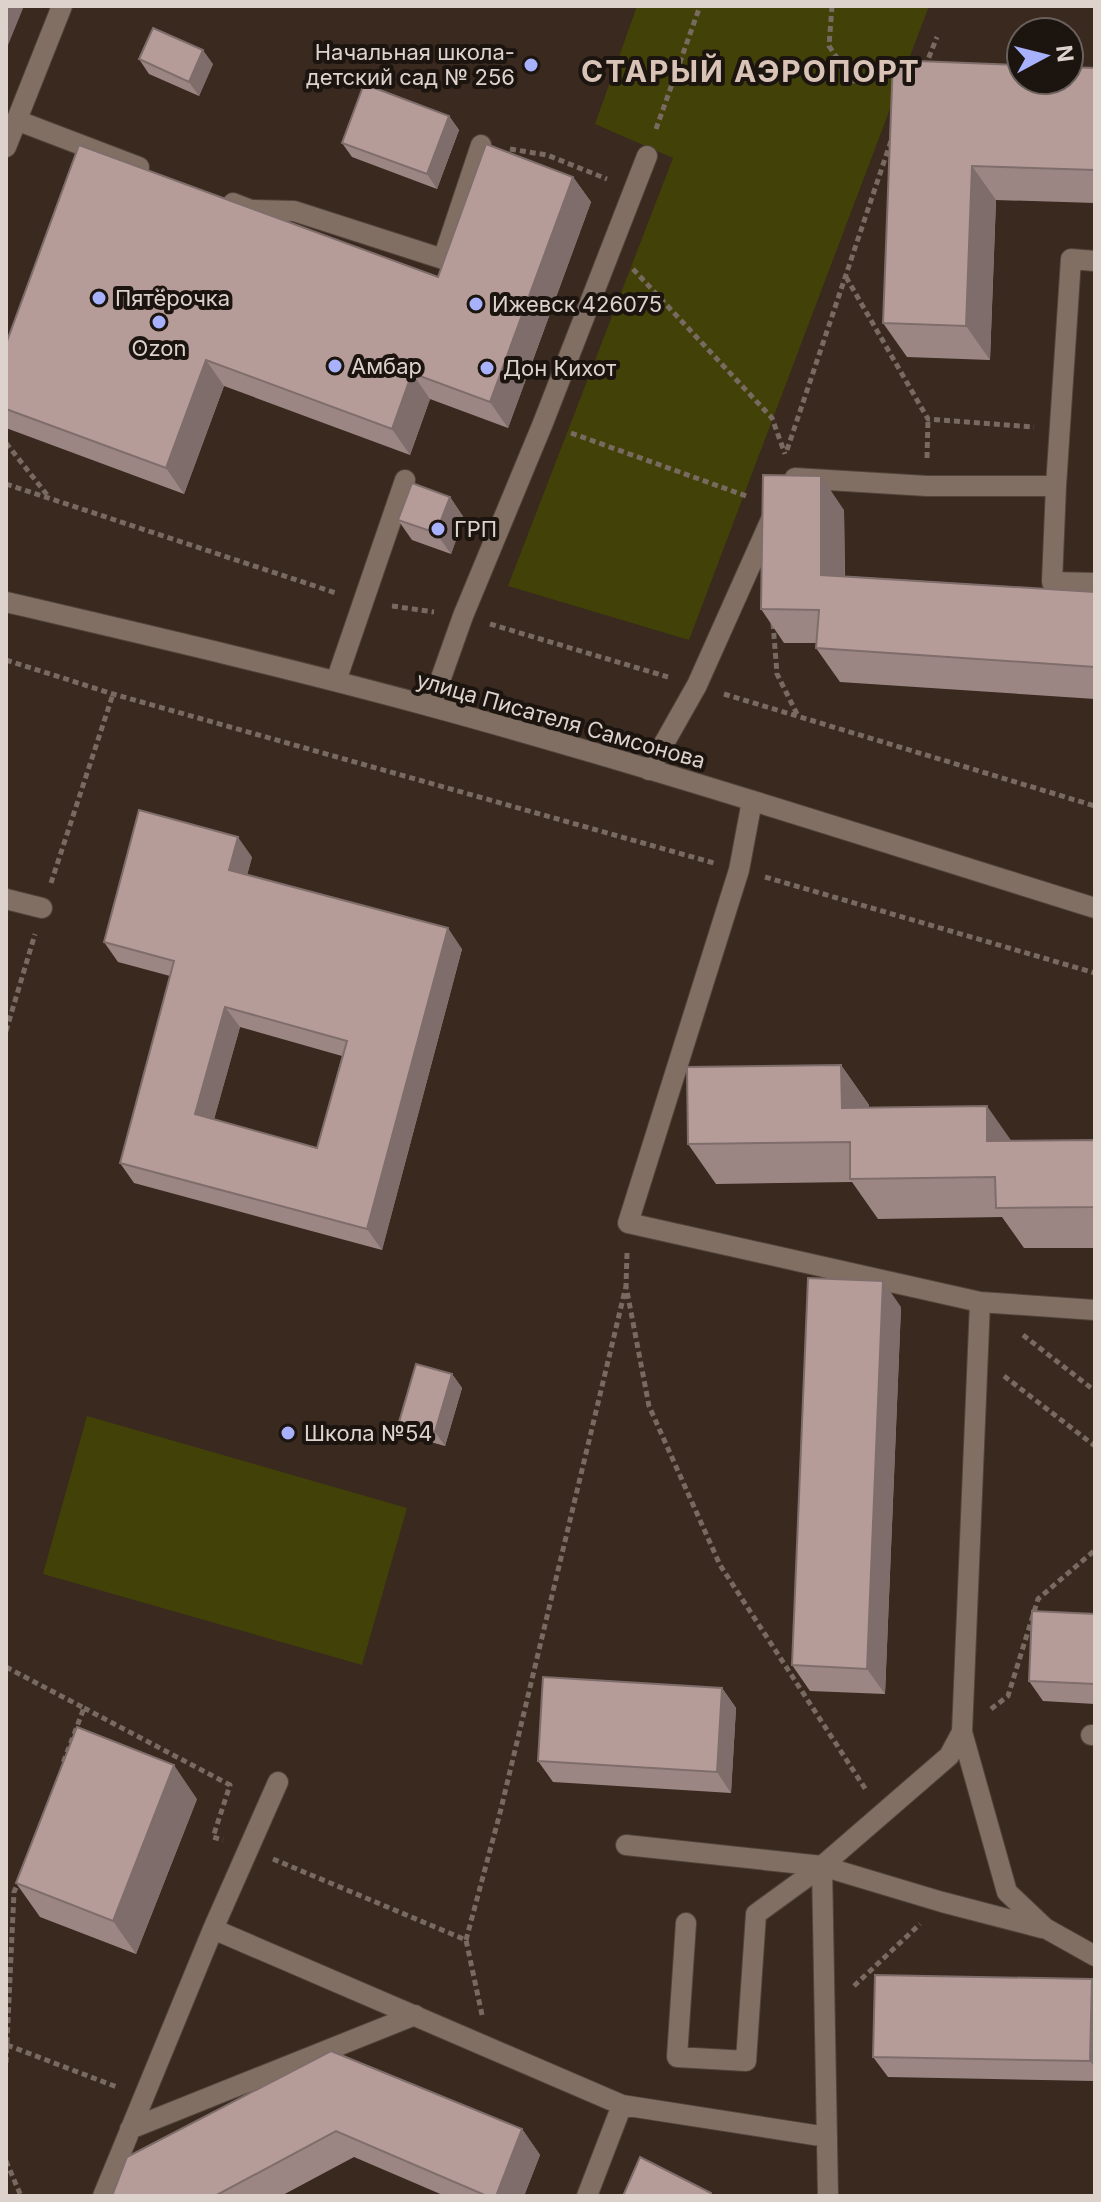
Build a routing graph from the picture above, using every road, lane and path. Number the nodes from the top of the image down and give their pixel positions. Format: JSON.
{"nodes":[{"id":1,"x":62,"y":6,"type":"edge"},
{"id":2,"x":700,"y":6,"type":"edge"},
{"id":3,"x":832,"y":6,"type":"edge"},
{"id":4,"x":937,"y":37,"type":"dead end"},
{"id":5,"x":924,"y":71,"type":"edge"},
{"id":6,"x":910,"y":73,"type":"edge"},
{"id":7,"x":16,"y":120,"type":"junction"},
{"id":8,"x":896,"y":129,"type":"edge"},
{"id":9,"x":481,"y":145,"type":"joint"},
{"id":10,"x":6,"y":147,"type":"edge"},
{"id":11,"x":647,"y":156,"type":"joint"},
{"id":12,"x":163,"y":176,"type":"edge"},
{"id":13,"x":633,"y":190,"type":"junction"},
{"id":14,"x":221,"y":199,"type":"edge"},
{"id":15,"x":611,"y":245,"type":"junction"},
{"id":16,"x":1095,"y":261,"type":"edge"},
{"id":17,"x":846,"y":276,"type":"junction"},
{"id":18,"x":928,"y":419,"type":"junction"},
{"id":19,"x":543,"y":423,"type":"junction"},
{"id":20,"x":1059,"y":429,"type":"junction"},
{"id":21,"x":6,"y":443,"type":"edge"},
{"id":22,"x":785,"y":455,"type":"junction"},
{"id":23,"x":794,"y":478,"type":"junction"},
{"id":24,"x":405,"y":480,"type":"dead end"},
{"id":25,"x":6,"y":484,"type":"edge"},
{"id":26,"x":927,"y":486,"type":"junction"},
{"id":27,"x":1056,"y":486,"type":"junction"},
{"id":28,"x":49,"y":497,"type":"junction"},
{"id":29,"x":777,"y":507,"type":"junction"},
{"id":30,"x":1095,"y":583,"type":"edge"},
{"id":31,"x":362,"y":601,"type":"junction"},
{"id":32,"x":6,"y":602,"type":"edge"},
{"id":33,"x":463,"y":616,"type":"junction"},
{"id":34,"x":773,"y":621,"type":"edge"},
{"id":35,"x":6,"y":660,"type":"edge"},
{"id":36,"x":336,"y":681,"type":"junction"},
{"id":37,"x":697,"y":685,"type":"junction"},
{"id":38,"x":113,"y":694,"type":"junction"},
{"id":39,"x":431,"y":706,"type":"junction"},
{"id":40,"x":799,"y":716,"type":"junction"},
{"id":41,"x":649,"y":770,"type":"junction"},
{"id":42,"x":752,"y":801,"type":"junction"},
{"id":43,"x":1095,"y":806,"type":"edge"},
{"id":44,"x":739,"y":870,"type":"junction"},
{"id":45,"x":6,"y":899,"type":"edge"},
{"id":46,"x":42,"y":908,"type":"junction"},
{"id":47,"x":1095,"y":908,"type":"edge"},
{"id":48,"x":1095,"y":973,"type":"edge"},
{"id":49,"x":6,"y":1031,"type":"edge"},
{"id":50,"x":628,"y":1223,"type":"junction"},
{"id":51,"x":626,"y":1286,"type":"junction"},
{"id":52,"x":980,"y":1302,"type":"junction"},
{"id":53,"x":1095,"y":1310,"type":"edge"},
{"id":54,"x":979,"y":1356,"type":"junction"},
{"id":55,"x":1095,"y":1391,"type":"edge"},
{"id":56,"x":1095,"y":1446,"type":"edge"},
{"id":57,"x":1095,"y":1550,"type":"edge"},
{"id":58,"x":6,"y":1667,"type":"edge"},
{"id":59,"x":84,"y":1708,"type":"junction"},
{"id":60,"x":962,"y":1732,"type":"junction"},
{"id":61,"x":63,"y":1765,"type":"edge"},
{"id":62,"x":278,"y":1782,"type":"dead end"},
{"id":63,"x":882,"y":1814,"type":"junction"},
{"id":64,"x":626,"y":1845,"type":"dead end"},
{"id":65,"x":249,"y":1849,"type":"junction"},
{"id":66,"x":822,"y":1866,"type":"junction"},
{"id":67,"x":20,"y":1878,"type":"edge"},
{"id":68,"x":942,"y":1902,"type":"junction"},
{"id":69,"x":686,"y":1923,"type":"dead end"},
{"id":70,"x":1045,"y":1928,"type":"junction"},
{"id":71,"x":213,"y":1929,"type":"junction"},
{"id":72,"x":466,"y":1940,"type":"junction"},
{"id":73,"x":1095,"y":1956,"type":"edge"},
{"id":74,"x":825,"y":2014,"type":"junction"},
{"id":75,"x":415,"y":2015,"type":"junction"},
{"id":76,"x":7,"y":2045,"type":"edge"},
{"id":77,"x":488,"y":2047,"type":"junction"},
{"id":78,"x":6,"y":2063,"type":"edge"},
{"id":79,"x":143,"y":2097,"type":"junction"},
{"id":80,"x":622,"y":2105,"type":"junction"},
{"id":81,"x":130,"y":2129,"type":"junction"},
{"id":82,"x":827,"y":2137,"type":"junction"},
{"id":83,"x":6,"y":2161,"type":"edge"},
{"id":84,"x":21,"y":2196,"type":"edge"},
{"id":85,"x":103,"y":2196,"type":"edge"},
{"id":86,"x":587,"y":2196,"type":"edge"},
{"id":87,"x":828,"y":2196,"type":"edge"}],
"edges":[{"from":1,"to":7,"type":"street"},
{"from":2,"to":11,"type":"path"},
{"from":3,"to":6,"type":"path"},
{"from":4,"to":5,"type":"path"},
{"from":7,"to":10,"type":"street"},
{"from":7,"to":12,"type":"street"},
{"from":8,"to":17,"type":"path"},
{"from":9,"to":13,"type":"path"},
{"from":9,"to":14,"type":"street"},
{"from":11,"to":13,"type":"street"},
{"from":13,"to":15,"type":"street"},
{"from":15,"to":19,"type":"street"},
{"from":15,"to":22,"type":"path"},
{"from":16,"to":20,"type":"street"},
{"from":17,"to":18,"type":"path"},
{"from":17,"to":22,"type":"path"},
{"from":18,"to":20,"type":"path"},
{"from":18,"to":26,"type":"path"},
{"from":19,"to":29,"type":"path"},
{"from":19,"to":33,"type":"street"},
{"from":20,"to":27,"type":"street"},
{"from":21,"to":28,"type":"path"},
{"from":22,"to":23,"type":"path"},
{"from":23,"to":26,"type":"street"},
{"from":23,"to":29,"type":"street"},
{"from":24,"to":31,"type":"street"},
{"from":25,"to":28,"type":"path"},
{"from":26,"to":27,"type":"street"},
{"from":27,"to":30,"type":"street"},
{"from":28,"to":31,"type":"path"},
{"from":29,"to":37,"type":"street"},
{"from":31,"to":33,"type":"path"},
{"from":31,"to":36,"type":"street"},
{"from":32,"to":36,"type":"street","name":"улица Писателя Самсонова"},
{"from":33,"to":37,"type":"path"},
{"from":33,"to":39,"type":"street"},
{"from":34,"to":40,"type":"path"},
{"from":35,"to":38,"type":"path"},
{"from":36,"to":39,"type":"street","name":"улица Писателя Самсонова"},
{"from":37,"to":40,"type":"path"},
{"from":37,"to":41,"type":"street"},
{"from":38,"to":44,"type":"path"},
{"from":38,"to":46,"type":"path"},
{"from":39,"to":41,"type":"street","name":"улица Писателя Самсонова"},
{"from":40,"to":43,"type":"path"},
{"from":41,"to":42,"type":"street","name":"улица Писателя Самсонова"},
{"from":42,"to":44,"type":"street"},
{"from":42,"to":47,"type":"street","name":"улица Писателя Самсонова"},
{"from":44,"to":48,"type":"path"},
{"from":44,"to":50,"type":"street"},
{"from":45,"to":46,"type":"street"},
{"from":46,"to":49,"type":"path"},
{"from":50,"to":51,"type":"path"},
{"from":50,"to":52,"type":"street"},
{"from":51,"to":63,"type":"path"},
{"from":51,"to":72,"type":"path"},
{"from":52,"to":53,"type":"street"},
{"from":52,"to":54,"type":"street"},
{"from":52,"to":55,"type":"path"},
{"from":54,"to":56,"type":"path"},
{"from":54,"to":60,"type":"street"},
{"from":57,"to":60,"type":"path"},
{"from":58,"to":59,"type":"path"},
{"from":59,"to":61,"type":"path"},
{"from":59,"to":65,"type":"path"},
{"from":60,"to":63,"type":"street"},
{"from":60,"to":70,"type":"street"},
{"from":62,"to":65,"type":"street"},
{"from":63,"to":66,"type":"street"},
{"from":64,"to":66,"type":"street"},
{"from":65,"to":71,"type":"street"},
{"from":65,"to":72,"type":"path"},
{"from":66,"to":68,"type":"street"},
{"from":66,"to":69,"type":"street"},
{"from":66,"to":74,"type":"street"},
{"from":67,"to":76,"type":"path"},
{"from":68,"to":70,"type":"street"},
{"from":68,"to":74,"type":"path"},
{"from":70,"to":73,"type":"street"},
{"from":71,"to":75,"type":"street"},
{"from":71,"to":79,"type":"street"},
{"from":72,"to":77,"type":"path"},
{"from":74,"to":82,"type":"street"},
{"from":75,"to":77,"type":"street"},
{"from":75,"to":81,"type":"street"},
{"from":76,"to":78,"type":"path"},
{"from":76,"to":79,"type":"path"},
{"from":77,"to":80,"type":"street"},
{"from":79,"to":81,"type":"street"},
{"from":80,"to":82,"type":"street"},
{"from":80,"to":86,"type":"street"},
{"from":81,"to":85,"type":"street"},
{"from":82,"to":87,"type":"street"},
{"from":83,"to":84,"type":"path"}]}
